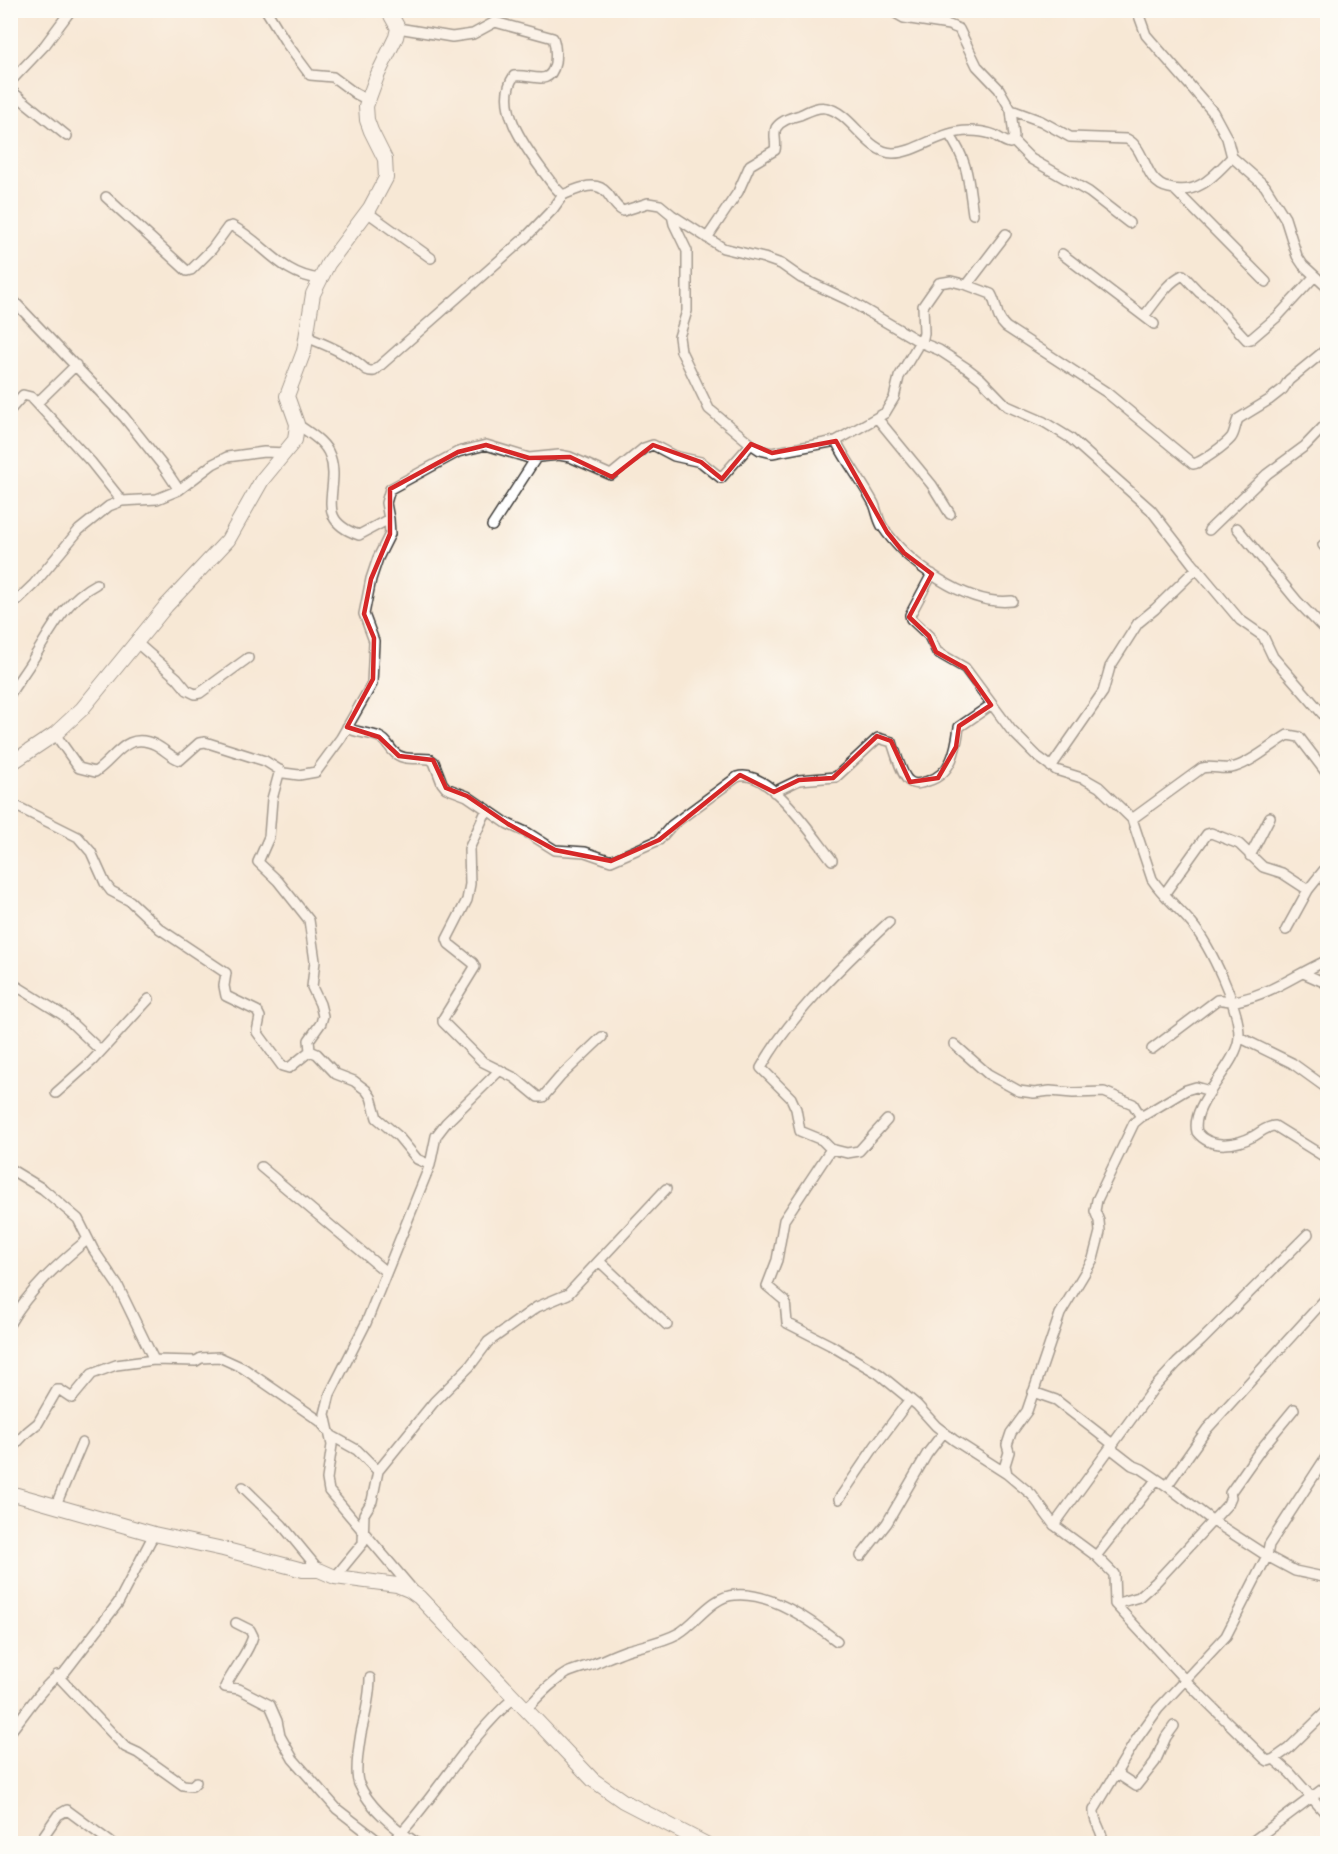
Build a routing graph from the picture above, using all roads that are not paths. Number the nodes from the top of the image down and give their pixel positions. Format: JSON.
{"nodes":[{"id":1,"x":71,"y":10,"type":"edge"},
{"id":2,"x":266,"y":10,"type":"edge"},
{"id":3,"x":388,"y":10,"type":"edge"},
{"id":4,"x":890,"y":10,"type":"edge"},
{"id":5,"x":1137,"y":10,"type":"edge"},
{"id":6,"x":398,"y":28,"type":"junction"},
{"id":7,"x":10,"y":82,"type":"edge"},
{"id":8,"x":10,"y":90,"type":"edge"},
{"id":9,"x":368,"y":99,"type":"junction"},
{"id":10,"x":1011,"y":110,"type":"junction"},
{"id":11,"x":949,"y":134,"type":"junction"},
{"id":12,"x":67,"y":135,"type":"dead end"},
{"id":13,"x":1013,"y":141,"type":"junction"},
{"id":14,"x":1232,"y":157,"type":"junction"},
{"id":15,"x":1175,"y":190,"type":"junction"},
{"id":16,"x":563,"y":195,"type":"junction"},
{"id":17,"x":106,"y":197,"type":"dead end"},
{"id":18,"x":367,"y":212,"type":"junction"},
{"id":19,"x":973,"y":214,"type":"dead end"},
{"id":20,"x":672,"y":215,"type":"junction"},
{"id":21,"x":1129,"y":223,"type":"dead end"},
{"id":22,"x":1006,"y":234,"type":"dead end"},
{"id":23,"x":706,"y":238,"type":"junction"},
{"id":24,"x":1062,"y":254,"type":"dead end"},
{"id":25,"x":431,"y":258,"type":"dead end"},
{"id":26,"x":1314,"y":278,"type":"junction"},
{"id":27,"x":320,"y":279,"type":"junction"},
{"id":28,"x":1266,"y":282,"type":"dead end"},
{"id":29,"x":967,"y":285,"type":"junction"},
{"id":30,"x":1328,"y":288,"type":"edge"},
{"id":31,"x":10,"y":297,"type":"edge"},
{"id":32,"x":1144,"y":316,"type":"junction"},
{"id":33,"x":1154,"y":324,"type":"dead end"},
{"id":34,"x":306,"y":337,"type":"junction"},
{"id":35,"x":922,"y":343,"type":"junction"},
{"id":36,"x":1328,"y":348,"type":"edge"},
{"id":37,"x":76,"y":365,"type":"junction"},
{"id":38,"x":37,"y":403,"type":"junction"},
{"id":39,"x":10,"y":410,"type":"edge"},
{"id":40,"x":877,"y":418,"type":"junction"},
{"id":41,"x":1328,"y":422,"type":"edge"},
{"id":42,"x":297,"y":424,"type":"junction"},
{"id":43,"x":836,"y":441,"type":"junction"},
{"id":44,"x":751,"y":444,"type":"junction"},
{"id":45,"x":286,"y":453,"type":"junction"},
{"id":46,"x":536,"y":458,"type":"junction"},
{"id":47,"x":179,"y":490,"type":"junction"},
{"id":48,"x":122,"y":501,"type":"junction"},
{"id":49,"x":950,"y":514,"type":"dead end"},
{"id":50,"x":389,"y":519,"type":"junction"},
{"id":51,"x":492,"y":526,"type":"dead end"},
{"id":52,"x":1237,"y":528,"type":"dead end"},
{"id":53,"x":1209,"y":530,"type":"dead end"},
{"id":54,"x":1197,"y":568,"type":"junction"},
{"id":55,"x":932,"y":574,"type":"junction"},
{"id":56,"x":96,"y":584,"type":"dead end"},
{"id":57,"x":1012,"y":602,"type":"dead end"},
{"id":58,"x":10,"y":607,"type":"edge"},
{"id":59,"x":1328,"y":633,"type":"edge"},
{"id":60,"x":136,"y":643,"type":"junction"},
{"id":61,"x":248,"y":658,"type":"dead end"},
{"id":62,"x":10,"y":694,"type":"edge"},
{"id":63,"x":991,"y":705,"type":"junction"},
{"id":64,"x":1328,"y":720,"type":"edge"},
{"id":65,"x":347,"y":727,"type":"junction"},
{"id":66,"x":55,"y":734,"type":"junction"},
{"id":67,"x":10,"y":764,"type":"edge"},
{"id":68,"x":1051,"y":767,"type":"junction"},
{"id":69,"x":280,"y":770,"type":"junction"},
{"id":70,"x":1328,"y":775,"type":"edge"},
{"id":71,"x":774,"y":792,"type":"junction"},
{"id":72,"x":10,"y":803,"type":"edge"},
{"id":73,"x":487,"y":808,"type":"junction"},
{"id":74,"x":1270,"y":817,"type":"dead end"},
{"id":75,"x":1132,"y":819,"type":"junction"},
{"id":76,"x":1250,"y":856,"type":"junction"},
{"id":77,"x":832,"y":860,"type":"dead end"},
{"id":78,"x":1328,"y":865,"type":"edge"},
{"id":79,"x":1308,"y":890,"type":"junction"},
{"id":80,"x":1165,"y":893,"type":"junction"},
{"id":81,"x":889,"y":922,"type":"dead end"},
{"id":82,"x":1286,"y":930,"type":"dead end"},
{"id":83,"x":1328,"y":960,"type":"edge"},
{"id":84,"x":1303,"y":973,"type":"junction"},
{"id":85,"x":14,"y":984,"type":"edge"},
{"id":86,"x":1328,"y":984,"type":"edge"},
{"id":87,"x":10,"y":997,"type":"edge"},
{"id":88,"x":148,"y":999,"type":"dead end"},
{"id":89,"x":1232,"y":1002,"type":"junction"},
{"id":90,"x":602,"y":1037,"type":"dead end"},
{"id":91,"x":1239,"y":1037,"type":"junction"},
{"id":92,"x":954,"y":1044,"type":"dead end"},
{"id":93,"x":1152,"y":1049,"type":"dead end"},
{"id":94,"x":101,"y":1051,"type":"junction"},
{"id":95,"x":310,"y":1051,"type":"junction"},
{"id":96,"x":500,"y":1070,"type":"junction"},
{"id":97,"x":1328,"y":1089,"type":"edge"},
{"id":98,"x":1210,"y":1091,"type":"junction"},
{"id":99,"x":56,"y":1093,"type":"dead end"},
{"id":100,"x":1141,"y":1117,"type":"junction"},
{"id":101,"x":887,"y":1120,"type":"dead end"},
{"id":102,"x":831,"y":1149,"type":"junction"},
{"id":103,"x":1328,"y":1159,"type":"edge"},
{"id":104,"x":430,"y":1165,"type":"junction"},
{"id":105,"x":261,"y":1167,"type":"dead end"},
{"id":106,"x":10,"y":1169,"type":"edge"},
{"id":107,"x":666,"y":1189,"type":"dead end"},
{"id":108,"x":1308,"y":1234,"type":"dead end"},
{"id":109,"x":88,"y":1239,"type":"junction"},
{"id":110,"x":599,"y":1261,"type":"junction"},
{"id":111,"x":386,"y":1272,"type":"junction"},
{"id":112,"x":1328,"y":1296,"type":"edge"},
{"id":113,"x":10,"y":1323,"type":"edge"},
{"id":114,"x":667,"y":1324,"type":"dead end"},
{"id":115,"x":154,"y":1360,"type":"junction"},
{"id":116,"x":1033,"y":1392,"type":"junction"},
{"id":117,"x":910,"y":1399,"type":"junction"},
{"id":118,"x":1294,"y":1409,"type":"dead end"},
{"id":119,"x":944,"y":1432,"type":"junction"},
{"id":120,"x":332,"y":1436,"type":"junction"},
{"id":121,"x":82,"y":1443,"type":"dead end"},
{"id":122,"x":1111,"y":1447,"type":"junction"},
{"id":123,"x":10,"y":1449,"type":"edge"},
{"id":124,"x":1328,"y":1454,"type":"edge"},
{"id":125,"x":378,"y":1471,"type":"junction"},
{"id":126,"x":1007,"y":1474,"type":"junction"},
{"id":127,"x":1156,"y":1480,"type":"junction"},
{"id":128,"x":1167,"y":1486,"type":"junction"},
{"id":129,"x":243,"y":1487,"type":"dead end"},
{"id":130,"x":10,"y":1493,"type":"edge"},
{"id":131,"x":839,"y":1499,"type":"dead end"},
{"id":132,"x":55,"y":1507,"type":"junction"},
{"id":133,"x":1213,"y":1521,"type":"junction"},
{"id":134,"x":1054,"y":1525,"type":"junction"},
{"id":135,"x":363,"y":1531,"type":"junction"},
{"id":136,"x":154,"y":1534,"type":"junction"},
{"id":137,"x":861,"y":1556,"type":"dead end"},
{"id":138,"x":1096,"y":1556,"type":"junction"},
{"id":139,"x":1267,"y":1556,"type":"junction"},
{"id":140,"x":319,"y":1570,"type":"junction"},
{"id":141,"x":335,"y":1577,"type":"junction"},
{"id":142,"x":1327,"y":1577,"type":"edge"},
{"id":143,"x":419,"y":1598,"type":"junction"},
{"id":144,"x":1115,"y":1604,"type":"junction"},
{"id":145,"x":236,"y":1623,"type":"dead end"},
{"id":146,"x":837,"y":1641,"type":"dead end"},
{"id":147,"x":57,"y":1675,"type":"junction"},
{"id":148,"x":370,"y":1678,"type":"dead end"},
{"id":149,"x":1185,"y":1680,"type":"junction"},
{"id":150,"x":515,"y":1697,"type":"junction"},
{"id":151,"x":526,"y":1709,"type":"junction"},
{"id":152,"x":1328,"y":1710,"type":"edge"},
{"id":153,"x":1174,"y":1726,"type":"dead end"},
{"id":154,"x":10,"y":1731,"type":"edge"},
{"id":155,"x":1274,"y":1759,"type":"junction"},
{"id":156,"x":1116,"y":1773,"type":"junction"},
{"id":157,"x":196,"y":1782,"type":"dead end"},
{"id":158,"x":1328,"y":1785,"type":"edge"},
{"id":159,"x":1310,"y":1796,"type":"junction"},
{"id":160,"x":1328,"y":1816,"type":"edge"},
{"id":161,"x":402,"y":1832,"type":"junction"},
{"id":162,"x":109,"y":1842,"type":"edge"},
{"id":163,"x":38,"y":1844,"type":"edge"},
{"id":164,"x":382,"y":1844,"type":"edge"},
{"id":165,"x":391,"y":1844,"type":"edge"},
{"id":166,"x":417,"y":1844,"type":"edge"},
{"id":167,"x":706,"y":1844,"type":"edge"},
{"id":168,"x":1103,"y":1844,"type":"edge"},
{"id":169,"x":1250,"y":1844,"type":"edge"}],
"edges":[{"from":1,"to":7,"type":"street"},
{"from":2,"to":9,"type":"street"},
{"from":3,"to":6,"type":"street"},
{"from":4,"to":10,"type":"street"},
{"from":5,"to":14,"type":"street"},
{"from":6,"to":9,"type":"street"},
{"from":6,"to":16,"type":"street"},
{"from":8,"to":12,"type":"street"},
{"from":9,"to":18,"type":"street"},
{"from":10,"to":13,"type":"street"},
{"from":10,"to":15,"type":"street"},
{"from":11,"to":13,"type":"street"},
{"from":11,"to":19,"type":"street"},
{"from":11,"to":23,"type":"street"},
{"from":13,"to":21,"type":"street"},
{"from":14,"to":15,"type":"street"},
{"from":14,"to":26,"type":"street"},
{"from":15,"to":28,"type":"street"},
{"from":16,"to":20,"type":"street"},
{"from":16,"to":34,"type":"street"},
{"from":17,"to":27,"type":"street"},
{"from":18,"to":25,"type":"street"},
{"from":18,"to":27,"type":"street"},
{"from":20,"to":23,"type":"street"},
{"from":20,"to":44,"type":"street"},
{"from":22,"to":29,"type":"street"},
{"from":23,"to":35,"type":"street"},
{"from":24,"to":32,"type":"street"},
{"from":26,"to":30,"type":"street"},
{"from":26,"to":32,"type":"street"},
{"from":27,"to":34,"type":"street"},
{"from":29,"to":35,"type":"street"},
{"from":29,"to":36,"type":"street"},
{"from":31,"to":37,"type":"street"},
{"from":32,"to":33,"type":"street"},
{"from":34,"to":42,"type":"street"},
{"from":35,"to":40,"type":"street"},
{"from":35,"to":54,"type":"street"},
{"from":37,"to":38,"type":"street"},
{"from":37,"to":47,"type":"street"},
{"from":38,"to":39,"type":"street"},
{"from":38,"to":48,"type":"street"},
{"from":40,"to":43,"type":"street"},
{"from":40,"to":49,"type":"street"},
{"from":41,"to":53,"type":"street"},
{"from":42,"to":45,"type":"street"},
{"from":42,"to":50,"type":"street"},
{"from":43,"to":44,"type":"street"},
{"from":43,"to":55,"type":"street"},
{"from":44,"to":46,"type":"street"},
{"from":45,"to":47,"type":"street"},
{"from":45,"to":60,"type":"street"},
{"from":46,"to":50,"type":"street"},
{"from":46,"to":51,"type":"street"},
{"from":47,"to":48,"type":"street"},
{"from":48,"to":58,"type":"street"},
{"from":50,"to":65,"type":"street"},
{"from":52,"to":59,"type":"street"},
{"from":54,"to":64,"type":"street"},
{"from":54,"to":68,"type":"street"},
{"from":55,"to":57,"type":"street"},
{"from":55,"to":63,"type":"street"},
{"from":56,"to":62,"type":"street"},
{"from":60,"to":61,"type":"street"},
{"from":60,"to":66,"type":"street"},
{"from":63,"to":68,"type":"street"},
{"from":63,"to":71,"type":"street"},
{"from":65,"to":69,"type":"street"},
{"from":65,"to":73,"type":"street"},
{"from":66,"to":67,"type":"street"},
{"from":66,"to":69,"type":"street"},
{"from":68,"to":75,"type":"street"},
{"from":69,"to":95,"type":"street"},
{"from":70,"to":75,"type":"street"},
{"from":71,"to":73,"type":"street"},
{"from":71,"to":77,"type":"street"},
{"from":72,"to":95,"type":"street"},
{"from":73,"to":96,"type":"street"},
{"from":74,"to":76,"type":"street"},
{"from":75,"to":80,"type":"street"},
{"from":76,"to":79,"type":"street"},
{"from":76,"to":80,"type":"street"},
{"from":78,"to":79,"type":"street"},
{"from":79,"to":82,"type":"street"},
{"from":80,"to":89,"type":"street"},
{"from":81,"to":102,"type":"street"},
{"from":83,"to":84,"type":"street"},
{"from":84,"to":86,"type":"street"},
{"from":84,"to":89,"type":"street"},
{"from":85,"to":87,"type":"street"},
{"from":85,"to":94,"type":"street"},
{"from":88,"to":94,"type":"street"},
{"from":89,"to":91,"type":"street"},
{"from":89,"to":93,"type":"street"},
{"from":90,"to":96,"type":"street"},
{"from":91,"to":97,"type":"street"},
{"from":91,"to":98,"type":"street"},
{"from":92,"to":100,"type":"street"},
{"from":94,"to":99,"type":"street"},
{"from":95,"to":104,"type":"street"},
{"from":96,"to":104,"type":"street"},
{"from":98,"to":100,"type":"street"},
{"from":98,"to":103,"type":"street"},
{"from":100,"to":116,"type":"street"},
{"from":101,"to":102,"type":"street"},
{"from":102,"to":117,"type":"street"},
{"from":104,"to":111,"type":"street"},
{"from":105,"to":111,"type":"street"},
{"from":106,"to":109,"type":"street"},
{"from":107,"to":110,"type":"street"},
{"from":108,"to":122,"type":"street"},
{"from":109,"to":113,"type":"street"},
{"from":109,"to":115,"type":"street"},
{"from":110,"to":114,"type":"street"},
{"from":110,"to":125,"type":"street"},
{"from":111,"to":120,"type":"street"},
{"from":112,"to":128,"type":"street"},
{"from":115,"to":120,"type":"street"},
{"from":115,"to":123,"type":"street"},
{"from":116,"to":122,"type":"street"},
{"from":116,"to":126,"type":"street"},
{"from":117,"to":119,"type":"street"},
{"from":117,"to":131,"type":"street"},
{"from":118,"to":133,"type":"street"},
{"from":119,"to":126,"type":"street"},
{"from":119,"to":137,"type":"street"},
{"from":120,"to":125,"type":"street"},
{"from":120,"to":135,"type":"street"},
{"from":121,"to":132,"type":"street"},
{"from":122,"to":127,"type":"street"},
{"from":122,"to":134,"type":"street"},
{"from":124,"to":139,"type":"street"},
{"from":125,"to":135,"type":"street"},
{"from":126,"to":134,"type":"street"},
{"from":127,"to":128,"type":"street"},
{"from":127,"to":138,"type":"street"},
{"from":128,"to":133,"type":"street"},
{"from":129,"to":140,"type":"street"},
{"from":130,"to":132,"type":"street"},
{"from":132,"to":136,"type":"street"},
{"from":133,"to":139,"type":"street"},
{"from":133,"to":144,"type":"street"},
{"from":134,"to":138,"type":"street"},
{"from":135,"to":141,"type":"street"},
{"from":135,"to":143,"type":"street"},
{"from":136,"to":140,"type":"street"},
{"from":136,"to":147,"type":"street"},
{"from":138,"to":144,"type":"street"},
{"from":139,"to":142,"type":"street"},
{"from":139,"to":149,"type":"street"},
{"from":140,"to":141,"type":"street"},
{"from":141,"to":143,"type":"street"},
{"from":143,"to":150,"type":"street"},
{"from":144,"to":149,"type":"street"},
{"from":145,"to":164,"type":"street"},
{"from":146,"to":151,"type":"street"},
{"from":147,"to":154,"type":"street"},
{"from":147,"to":157,"type":"street"},
{"from":148,"to":161,"type":"street"},
{"from":149,"to":155,"type":"street"},
{"from":149,"to":156,"type":"street"},
{"from":150,"to":151,"type":"street"},
{"from":150,"to":161,"type":"street"},
{"from":151,"to":167,"type":"street"},
{"from":152,"to":155,"type":"street"},
{"from":153,"to":156,"type":"street"},
{"from":155,"to":159,"type":"street"},
{"from":156,"to":168,"type":"street"},
{"from":158,"to":159,"type":"street"},
{"from":159,"to":160,"type":"street"},
{"from":159,"to":169,"type":"street"},
{"from":161,"to":165,"type":"street"},
{"from":161,"to":166,"type":"street"},
{"from":162,"to":163,"type":"street"}]}
